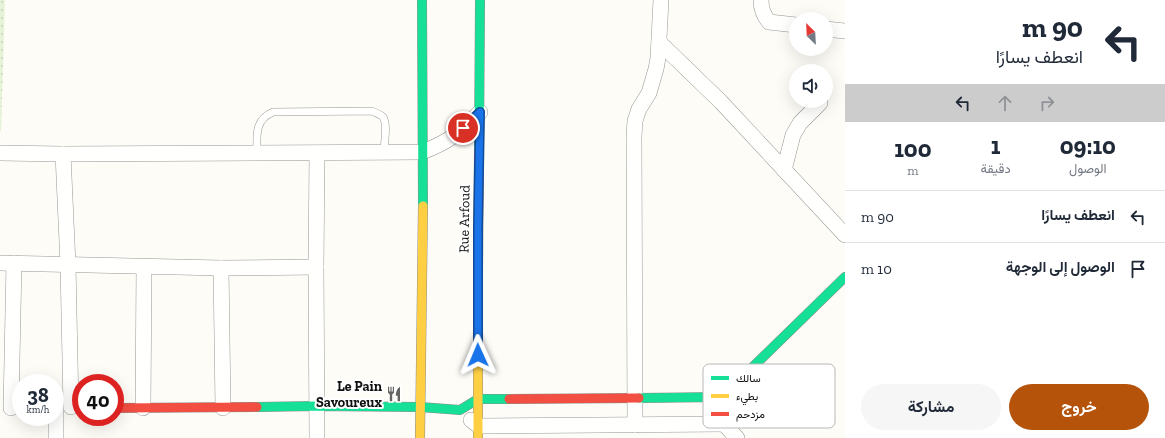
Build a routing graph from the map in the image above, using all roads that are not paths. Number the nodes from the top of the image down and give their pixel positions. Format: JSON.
{"nodes":[{"id":1,"x":422,"y":0,"type":"edge"},
{"id":2,"x":480,"y":0,"type":"edge"},
{"id":3,"x":661,"y":0,"type":"edge"},
{"id":4,"x":761,"y":0,"type":"edge"},
{"id":5,"x":789,"y":24,"type":"edge"},
{"id":6,"x":833,"y":30,"type":"edge"},
{"id":7,"x":845,"y":31,"type":"edge"},
{"id":8,"x":659,"y":42,"type":"junction"},
{"id":9,"x":815,"y":108,"type":"edge"},
{"id":10,"x":480,"y":112,"type":"junction"},
{"id":11,"x":384,"y":152,"type":"junction"},
{"id":12,"x":422,"y":152,"type":"junction"},
{"id":13,"x":0,"y":153,"type":"edge"},
{"id":14,"x":317,"y":153,"type":"junction"},
{"id":15,"x":64,"y":154,"type":"junction"},
{"id":16,"x":257,"y":154,"type":"junction"},
{"id":17,"x":784,"y":170,"type":"junction"},
{"id":18,"x":845,"y":234,"type":"edge"},
{"id":19,"x":7,"y":263,"type":"edge"},
{"id":20,"x":68,"y":265,"type":"junction"},
{"id":21,"x":144,"y":267,"type":"junction"},
{"id":22,"x":316,"y":267,"type":"junction"},
{"id":23,"x":221,"y":268,"type":"junction"},
{"id":24,"x":845,"y":277,"type":"edge"},
{"id":25,"x":756,"y":364,"type":"edge"},
{"id":26,"x":703,"y":397,"type":"edge"},
{"id":27,"x":635,"y":398,"type":"junction"},
{"id":28,"x":478,"y":399,"type":"junction"},
{"id":29,"x":317,"y":406,"type":"junction"},
{"id":30,"x":420,"y":407,"type":"junction"},
{"id":31,"x":11,"y":408,"type":"edge"},
{"id":32,"x":66,"y":408,"type":"edge"},
{"id":33,"x":124,"y":408,"type":"edge"},
{"id":34,"x":142,"y":408,"type":"junction"},
{"id":35,"x":222,"y":408,"type":"junction"},
{"id":36,"x":460,"y":410,"type":"junction"},
{"id":37,"x":703,"y":424,"type":"edge"},
{"id":38,"x":636,"y":425,"type":"junction"},
{"id":39,"x":728,"y":428,"type":"edge"},
{"id":40,"x":479,"y":432,"type":"edge"},
{"id":41,"x":581,"y":432,"type":"edge"},
{"id":42,"x":56,"y":438,"type":"edge"},
{"id":43,"x":317,"y":438,"type":"edge"},
{"id":44,"x":420,"y":438,"type":"edge"},
{"id":45,"x":737,"y":438,"type":"edge"}],
"edges":[{"from":1,"to":12,"type":"street"},
{"from":2,"to":10,"type":"street","name":"Rue Arfoud"},
{"from":3,"to":8,"type":"street"},
{"from":4,"to":5,"type":"street"},
{"from":6,"to":7,"type":"street"},
{"from":8,"to":17,"type":"street"},
{"from":8,"to":27,"type":"street"},
{"from":9,"to":17,"type":"street"},
{"from":10,"to":12,"type":"street"},
{"from":10,"to":28,"type":"street","name":"Rue Arfoud"},
{"from":11,"to":12,"type":"street"},
{"from":11,"to":14,"type":"street"},
{"from":11,"to":16,"type":"lane"},
{"from":12,"to":30,"type":"street"},
{"from":13,"to":15,"type":"street"},
{"from":14,"to":16,"type":"street"},
{"from":14,"to":22,"type":"street"},
{"from":15,"to":16,"type":"street"},
{"from":15,"to":20,"type":"street"},
{"from":17,"to":18,"type":"street"},
{"from":19,"to":20,"type":"street"},
{"from":19,"to":31,"type":"street"},
{"from":20,"to":21,"type":"street"},
{"from":20,"to":32,"type":"street"},
{"from":21,"to":23,"type":"street"},
{"from":21,"to":34,"type":"street"},
{"from":22,"to":23,"type":"street"},
{"from":22,"to":29,"type":"street"},
{"from":23,"to":35,"type":"street"},
{"from":24,"to":25,"type":"street"},
{"from":26,"to":27,"type":"street"},
{"from":27,"to":28,"type":"street"},
{"from":27,"to":38,"type":"street"},
{"from":28,"to":36,"type":"street"},
{"from":28,"to":40,"type":"street","name":"Rue Arfoud"},
{"from":29,"to":30,"type":"street"},
{"from":29,"to":35,"type":"street"},
{"from":29,"to":43,"type":"street"},
{"from":30,"to":36,"type":"street"},
{"from":30,"to":44,"type":"street"},
{"from":32,"to":42,"type":"street"},
{"from":33,"to":34,"type":"street"},
{"from":34,"to":35,"type":"street"},
{"from":36,"to":40,"type":"street"},
{"from":37,"to":38,"type":"street"},
{"from":38,"to":41,"type":"street"},
{"from":39,"to":45,"type":"street"},
{"from":40,"to":41,"type":"street"}]}
